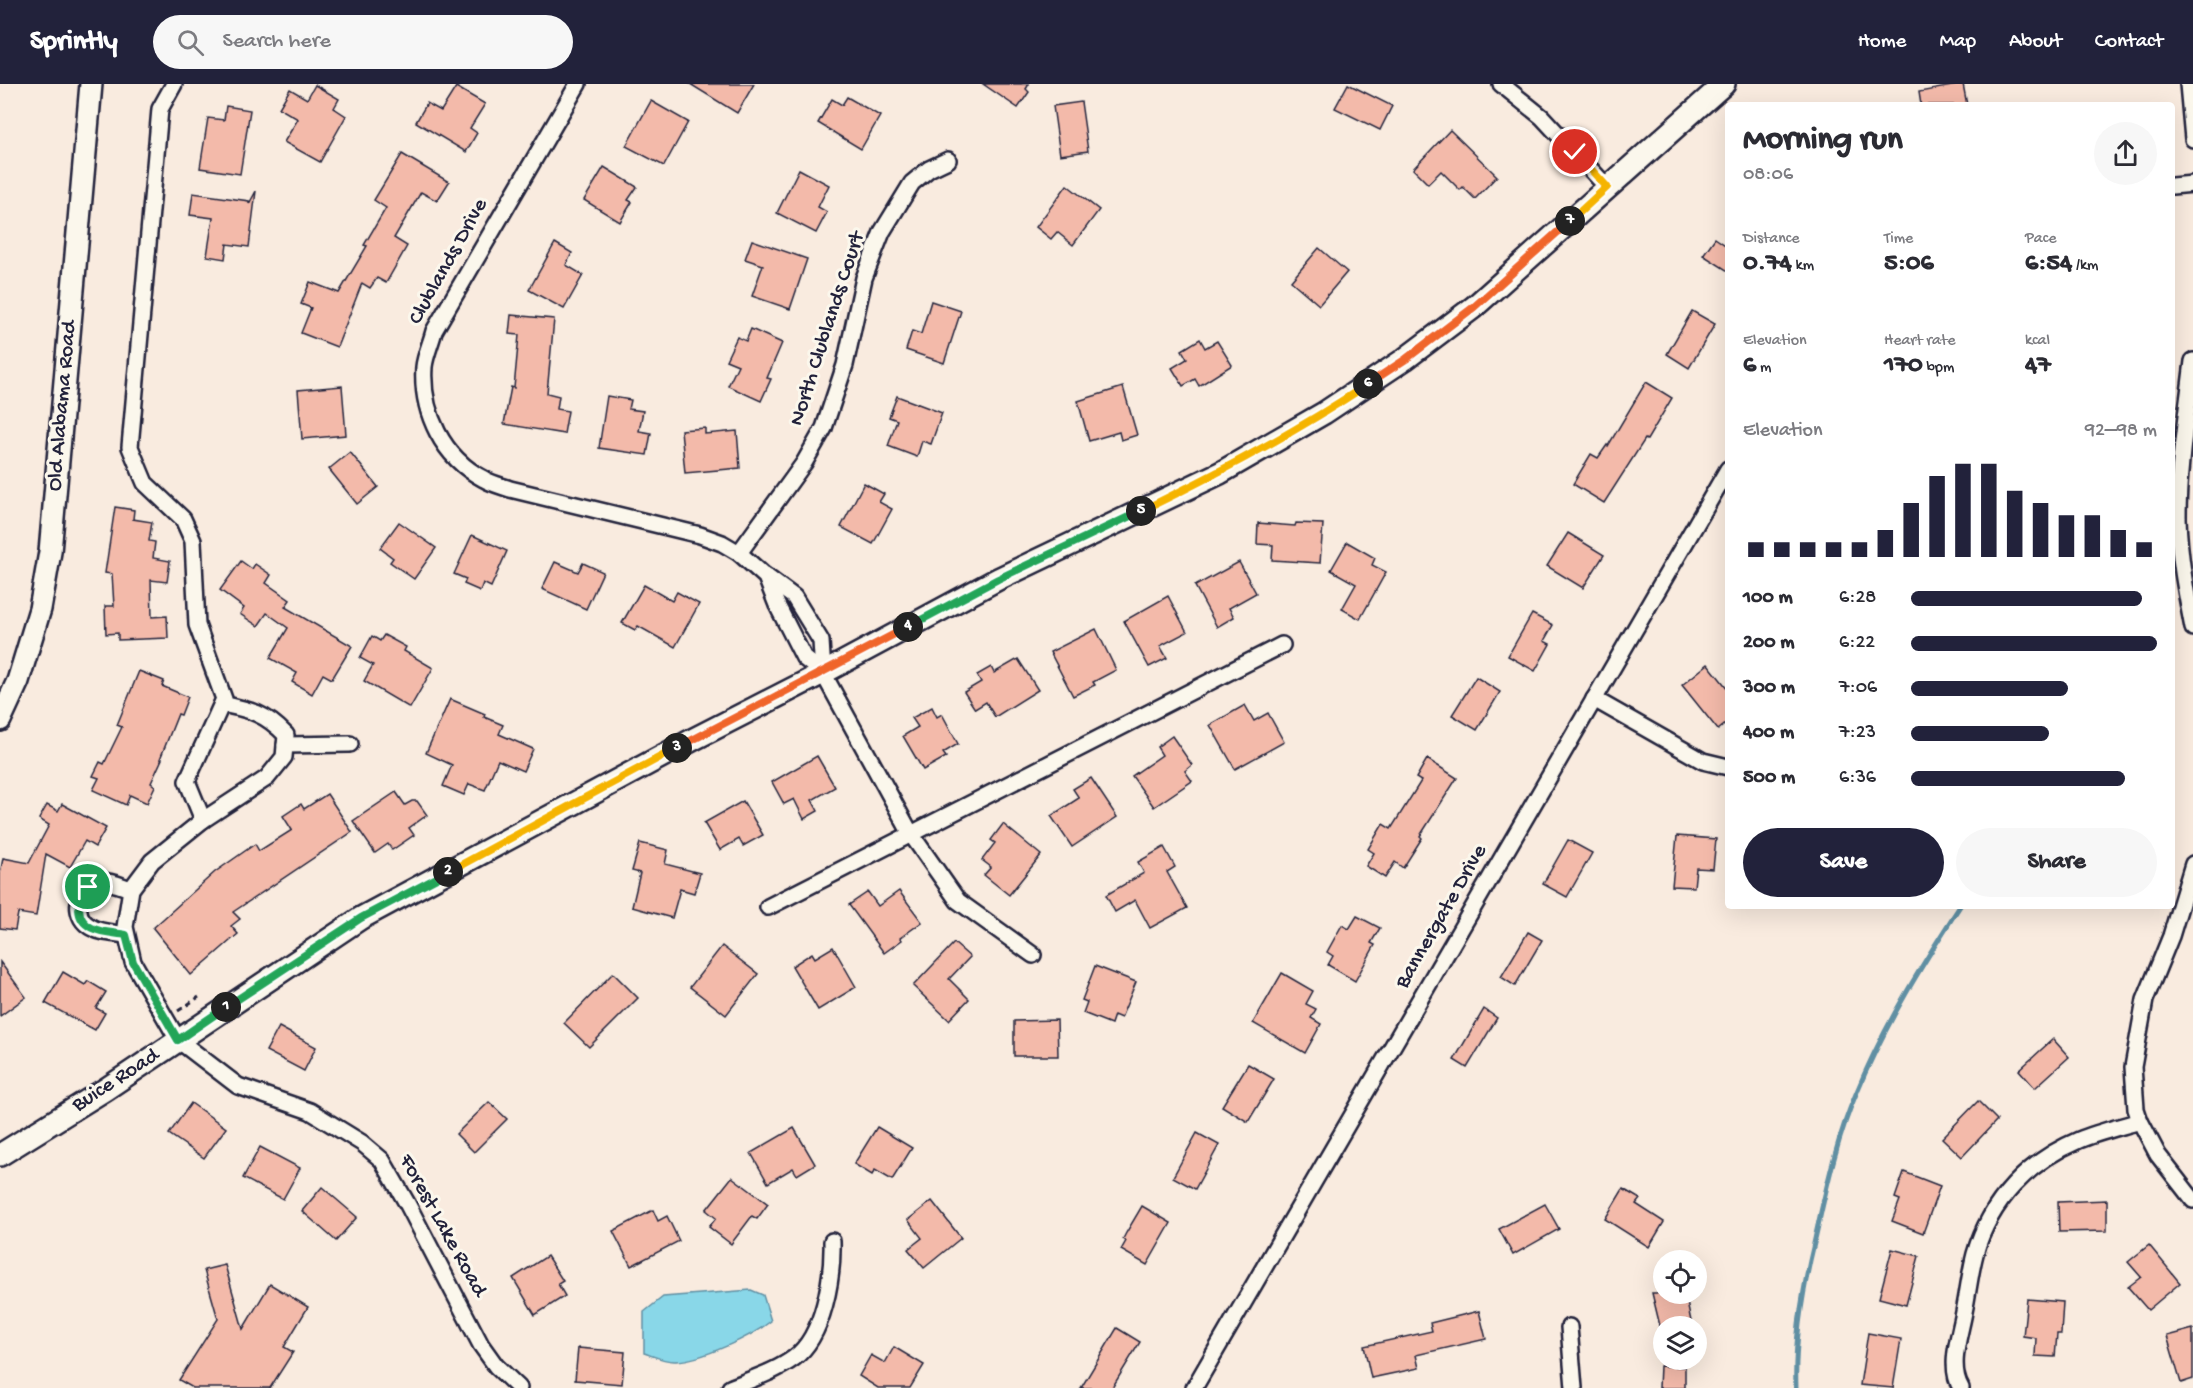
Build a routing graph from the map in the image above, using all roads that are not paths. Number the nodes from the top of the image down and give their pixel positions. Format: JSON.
{"nodes":[{"id":1,"x":91,"y":84,"type":"edge"},
{"id":2,"x":174,"y":84,"type":"edge"},
{"id":3,"x":578,"y":84,"type":"edge"},
{"id":4,"x":1501,"y":84,"type":"edge"},
{"id":5,"x":1724,"y":84,"type":"edge"},
{"id":6,"x":2188,"y":84,"type":"edge"},
{"id":7,"x":2193,"y":139,"type":"edge"},
{"id":8,"x":948,"y":160,"type":"dead end"},
{"id":9,"x":2193,"y":184,"type":"edge"},
{"id":10,"x":2175,"y":186,"type":"edge"},
{"id":11,"x":1607,"y":187,"type":"junction"},
{"id":12,"x":2193,"y":361,"type":"edge"},
{"id":13,"x":1725,"y":473,"type":"edge"},
{"id":14,"x":740,"y":553,"type":"junction"},
{"id":15,"x":766,"y":577,"type":"junction"},
{"id":16,"x":2193,"y":628,"type":"edge"},
{"id":17,"x":1282,"y":645,"type":"dead end"},
{"id":18,"x":823,"y":673,"type":"junction"},
{"id":19,"x":1594,"y":699,"type":"junction"},
{"id":20,"x":222,"y":704,"type":"junction"},
{"id":21,"x":0,"y":720,"type":"edge"},
{"id":22,"x":350,"y":744,"type":"dead end"},
{"id":23,"x":285,"y":745,"type":"junction"},
{"id":24,"x":1725,"y":766,"type":"edge"},
{"id":25,"x":203,"y":820,"type":"junction"},
{"id":26,"x":911,"y":834,"type":"junction"},
{"id":27,"x":2193,"y":864,"type":"edge"},
{"id":28,"x":131,"y":890,"type":"junction"},
{"id":29,"x":768,"y":907,"type":"dead end"},
{"id":30,"x":126,"y":935,"type":"junction"},
{"id":31,"x":1033,"y":955,"type":"dead end"},
{"id":32,"x":178,"y":1040,"type":"junction"},
{"id":33,"x":2140,"y":1120,"type":"junction"},
{"id":34,"x":0,"y":1155,"type":"edge"},
{"id":35,"x":2193,"y":1200,"type":"edge"},
{"id":36,"x":831,"y":1241,"type":"dead end"},
{"id":37,"x":1569,"y":1327,"type":"dead end"},
{"id":38,"x":519,"y":1388,"type":"edge"},
{"id":39,"x":730,"y":1388,"type":"edge"},
{"id":40,"x":1194,"y":1388,"type":"edge"},
{"id":41,"x":1574,"y":1388,"type":"edge"},
{"id":42,"x":1961,"y":1388,"type":"edge"}],
"edges":[{"from":1,"to":21,"type":"street","name":"Old Alabama Road"},
{"from":2,"to":20,"type":"street"},
{"from":3,"to":14,"type":"street","name":"Clublands Drive"},
{"from":4,"to":11,"type":"street"},
{"from":5,"to":11,"type":"street","name":"Buice Road"},
{"from":6,"to":7,"type":"street"},
{"from":8,"to":14,"type":"street","name":"North Clublands Court"},
{"from":9,"to":10,"type":"street"},
{"from":11,"to":18,"type":"street","name":"Buice Road"},
{"from":12,"to":16,"type":"street"},
{"from":13,"to":19,"type":"street","name":"Bannergate Drive"},
{"from":14,"to":15,"type":"street","name":"Clublands Drive"},
{"from":15,"to":18,"type":"street","name":"Clublands Drive"},
{"from":15,"to":18,"type":"street","name":"Clublands Drive"},
{"from":17,"to":26,"type":"street"},
{"from":18,"to":26,"type":"street"},
{"from":18,"to":32,"type":"street","name":"Buice Road"},
{"from":19,"to":24,"type":"street"},
{"from":19,"to":40,"type":"street","name":"Bannergate Drive"},
{"from":20,"to":23,"type":"street"},
{"from":20,"to":25,"type":"street"},
{"from":22,"to":23,"type":"street"},
{"from":23,"to":25,"type":"street"},
{"from":25,"to":28,"type":"street"},
{"from":26,"to":29,"type":"street"},
{"from":26,"to":31,"type":"street"},
{"from":27,"to":33,"type":"street"},
{"from":28,"to":30,"type":"street"},
{"from":28,"to":30,"type":"street"},
{"from":30,"to":32,"type":"street"},
{"from":32,"to":34,"type":"street","name":"Buice Road"},
{"from":32,"to":38,"type":"street","name":"Forest Lake Road"},
{"from":33,"to":35,"type":"street"},
{"from":33,"to":42,"type":"street"},
{"from":36,"to":39,"type":"street"},
{"from":37,"to":41,"type":"street"}]}
